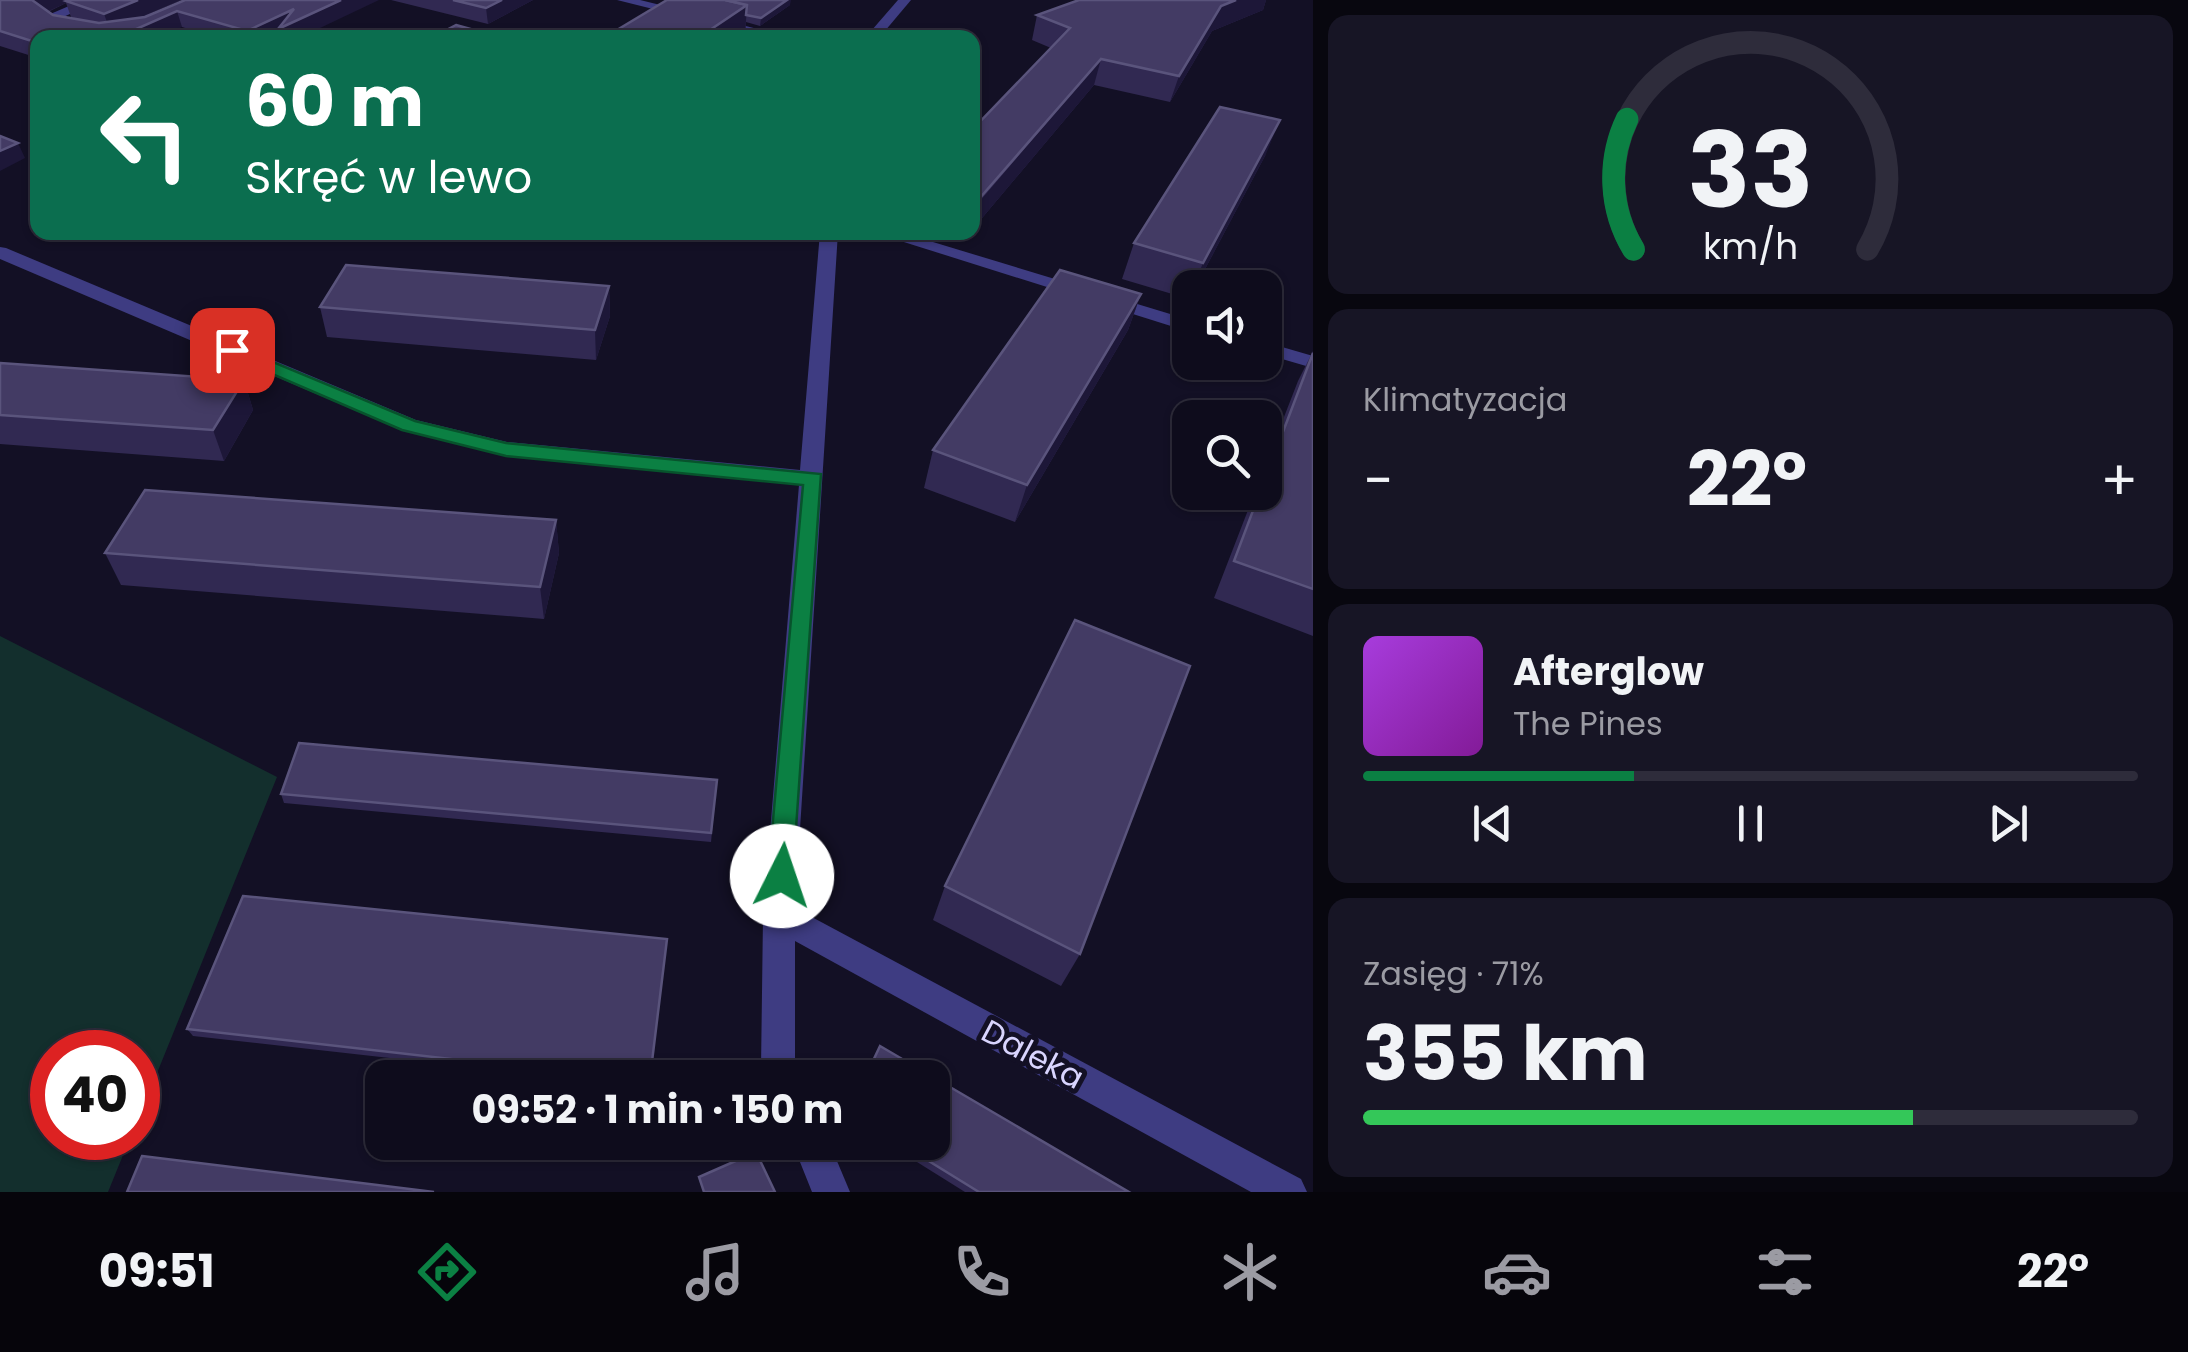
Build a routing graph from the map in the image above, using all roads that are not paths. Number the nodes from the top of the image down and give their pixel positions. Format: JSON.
{"nodes":[{"id":1,"x":94,"y":0,"type":"edge"},
{"id":2,"x":624,"y":0,"type":"edge"},
{"id":3,"x":899,"y":1,"type":"edge"},
{"id":4,"x":93,"y":30,"type":"edge"},
{"id":5,"x":753,"y":30,"type":"edge"},
{"id":6,"x":876,"y":30,"type":"edge"},
{"id":7,"x":829,"y":240,"type":"edge"},
{"id":8,"x":906,"y":240,"type":"edge"},
{"id":9,"x":0,"y":252,"type":"edge"},
{"id":10,"x":1172,"y":321,"type":"edge"},
{"id":11,"x":1282,"y":353,"type":"edge"},
{"id":12,"x":1313,"y":362,"type":"edge"},
{"id":13,"x":814,"y":479,"type":"junction"},
{"id":14,"x":779,"y":916,"type":"junction"},
{"id":15,"x":778,"y":1060,"type":"edge"},
{"id":16,"x":818,"y":1160,"type":"edge"},
{"id":17,"x":831,"y":1192,"type":"edge"},
{"id":18,"x":1288,"y":1192,"type":"edge"}],
"edges":[{"from":1,"to":4,"type":"street"},
{"from":2,"to":5,"type":"street"},
{"from":3,"to":6,"type":"street"},
{"from":7,"to":13,"type":"street"},
{"from":8,"to":10,"type":"street"},
{"from":9,"to":13,"type":"street"},
{"from":11,"to":12,"type":"street"},
{"from":13,"to":14,"type":"street"},
{"from":14,"to":15,"type":"street"},
{"from":14,"to":18,"type":"street","name":"Daleka"},
{"from":16,"to":17,"type":"street"}]}
